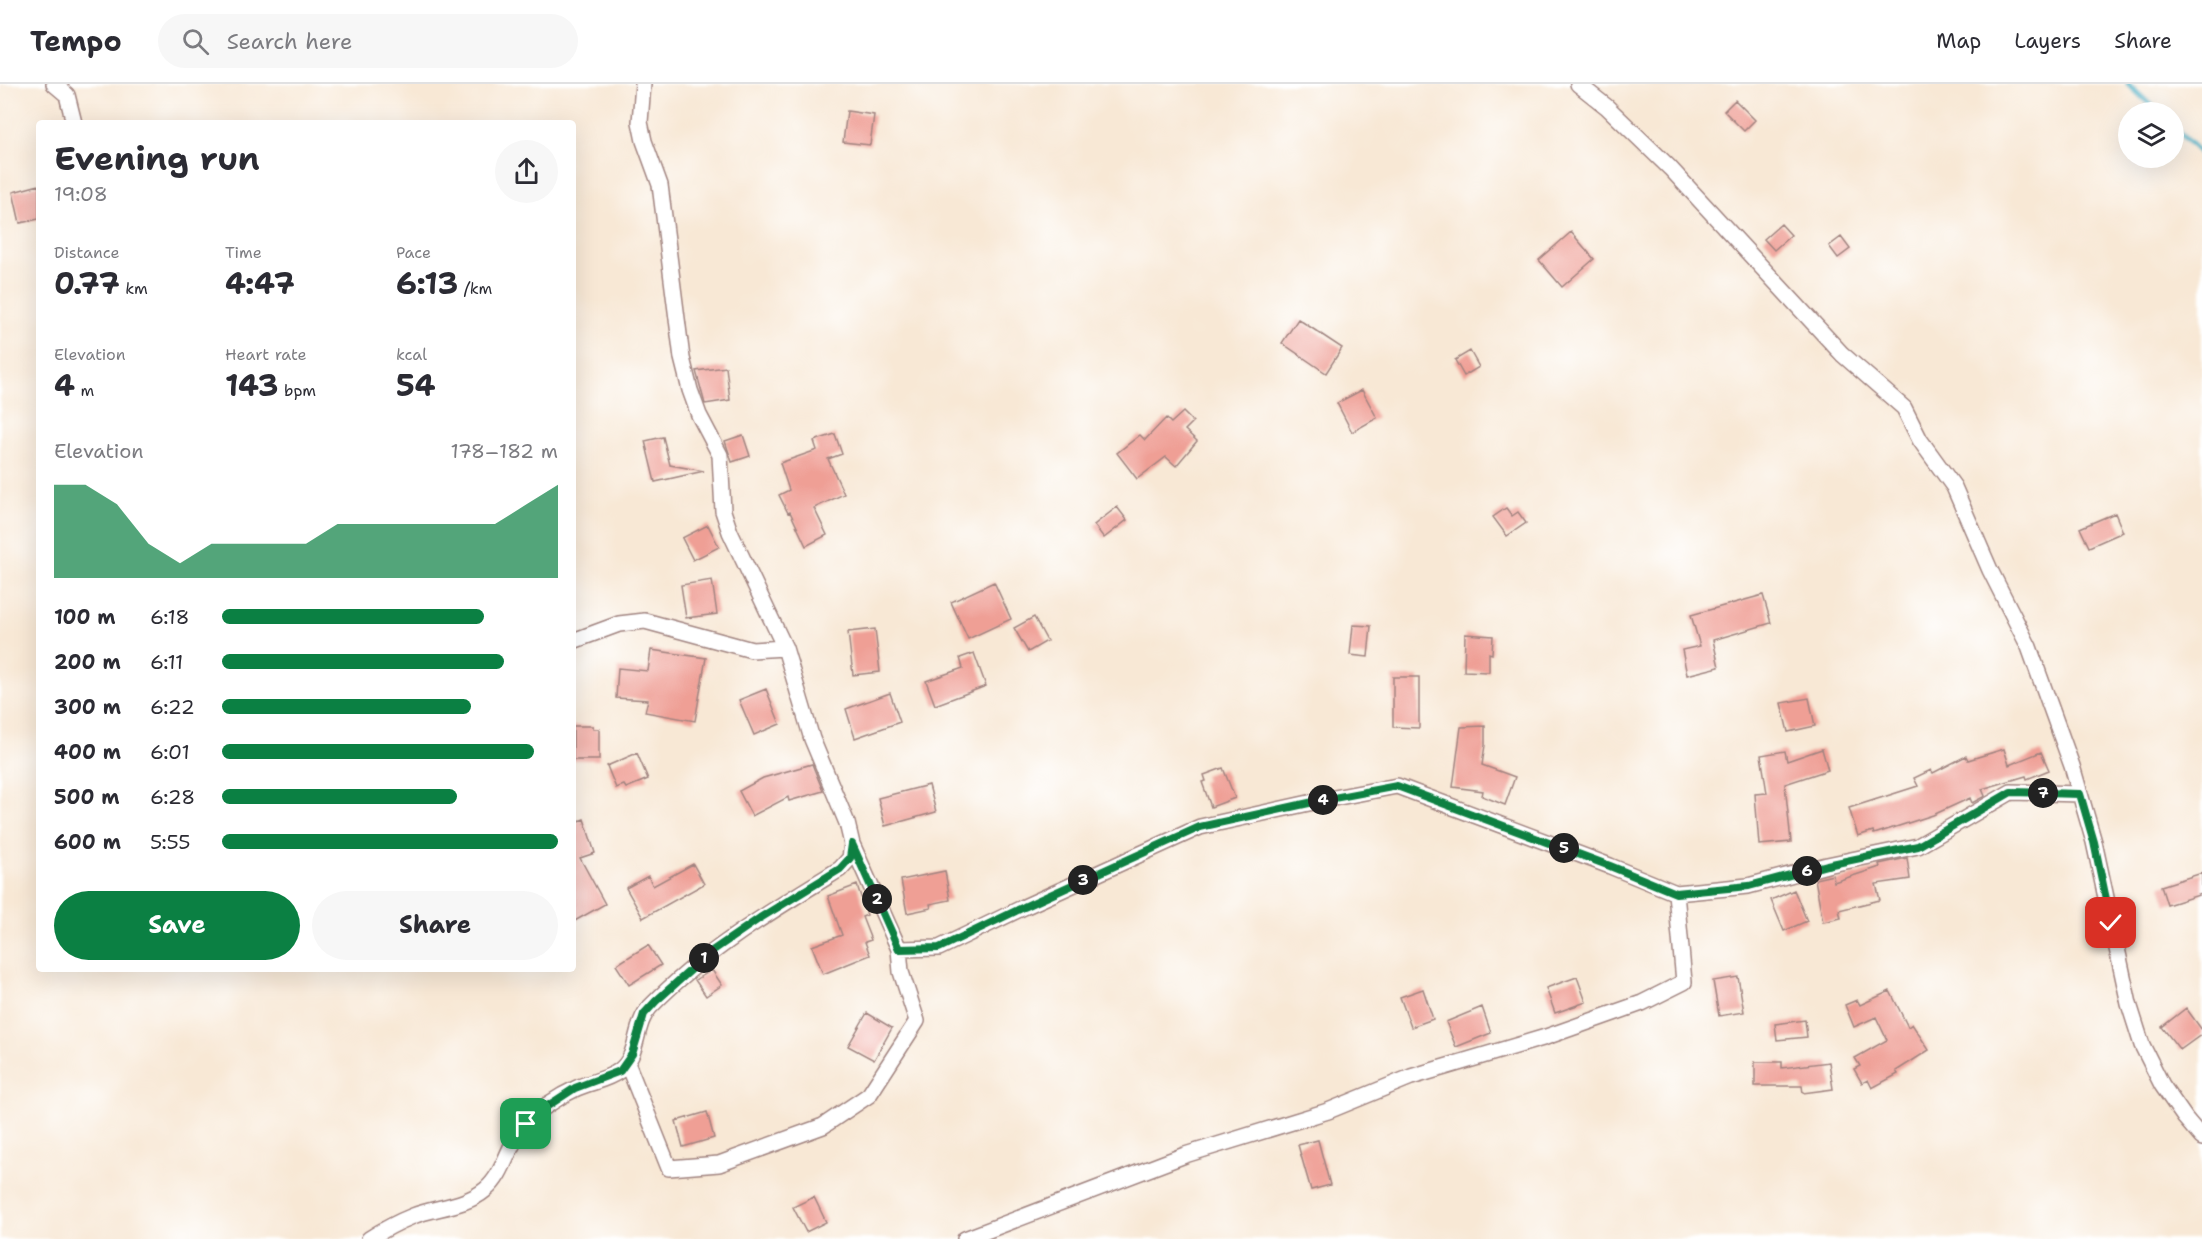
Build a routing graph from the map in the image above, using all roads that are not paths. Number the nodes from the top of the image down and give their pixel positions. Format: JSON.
{"nodes":[{"id":1,"x":54,"y":84,"type":"edge"},
{"id":2,"x":643,"y":84,"type":"edge"},
{"id":3,"x":1578,"y":84,"type":"edge"},
{"id":4,"x":73,"y":120,"type":"edge"},
{"id":5,"x":576,"y":640,"type":"edge"},
{"id":6,"x":785,"y":648,"type":"junction"},
{"id":7,"x":2080,"y":794,"type":"junction"},
{"id":8,"x":852,"y":844,"type":"junction"},
{"id":9,"x":1676,"y":893,"type":"junction"},
{"id":10,"x":899,"y":949,"type":"junction"},
{"id":11,"x":627,"y":1064,"type":"junction"},
{"id":12,"x":2202,"y":1138,"type":"edge"},
{"id":13,"x":369,"y":1239,"type":"edge"},
{"id":14,"x":965,"y":1239,"type":"edge"}],
"edges":[{"from":1,"to":4,"type":"street"},
{"from":2,"to":6,"type":"street"},
{"from":3,"to":7,"type":"street"},
{"from":5,"to":6,"type":"street"},
{"from":6,"to":8,"type":"street"},
{"from":7,"to":9,"type":"street"},
{"from":7,"to":12,"type":"street"},
{"from":8,"to":10,"type":"street"},
{"from":8,"to":11,"type":"street"},
{"from":9,"to":10,"type":"street"},
{"from":9,"to":14,"type":"street"},
{"from":10,"to":11,"type":"street"},
{"from":11,"to":13,"type":"street"}]}
